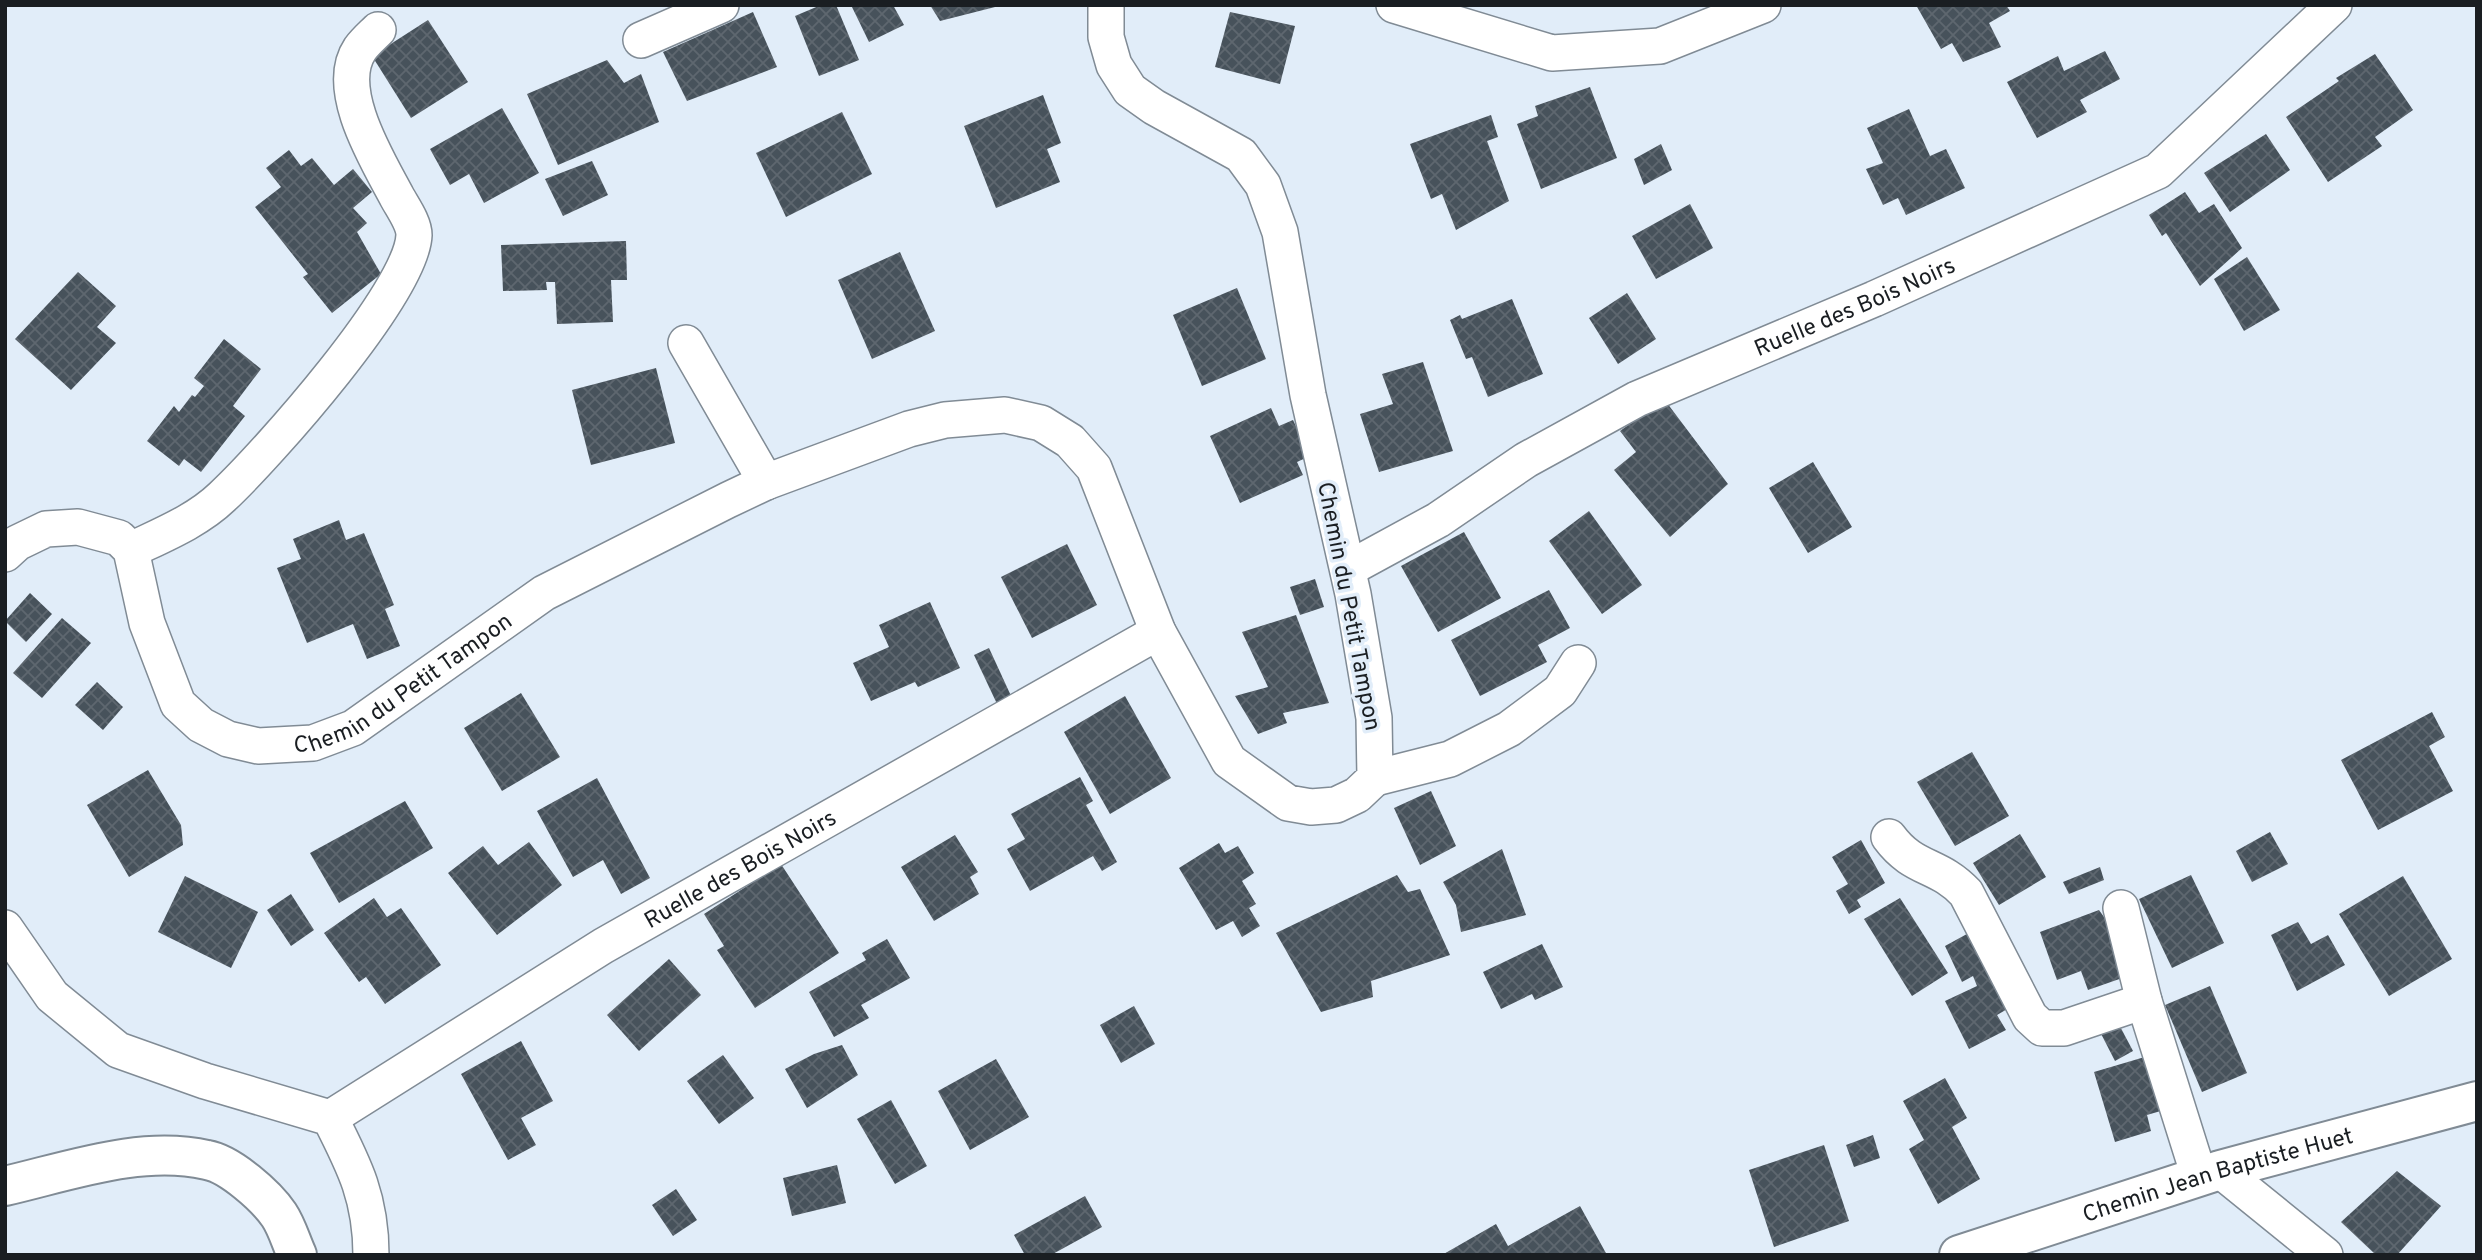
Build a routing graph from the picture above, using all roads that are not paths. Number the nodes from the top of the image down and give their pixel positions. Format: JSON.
{"nodes":[{"id":1,"x":721,"y":5,"type":"edge"},
{"id":2,"x":1106,"y":5,"type":"edge"},
{"id":3,"x":1394,"y":5,"type":"edge"},
{"id":4,"x":1762,"y":5,"type":"edge"},
{"id":5,"x":2334,"y":5,"type":"edge"},
{"id":6,"x":378,"y":30,"type":"dead end"},
{"id":7,"x":641,"y":40,"type":"dead end"},
{"id":8,"x":686,"y":343,"type":"dead end"},
{"id":9,"x":766,"y":482,"type":"junction"},
{"id":10,"x":131,"y":550,"type":"junction"},
{"id":11,"x":5,"y":554,"type":"edge"},
{"id":12,"x":1348,"y":569,"type":"junction"},
{"id":13,"x":1158,"y":632,"type":"junction"},
{"id":14,"x":1578,"y":663,"type":"dead end"},
{"id":15,"x":1375,"y":778,"type":"junction"},
{"id":16,"x":1889,"y":837,"type":"dead end"},
{"id":17,"x":2121,"y":908,"type":"dead end"},
{"id":18,"x":5,"y":928,"type":"edge"},
{"id":19,"x":2144,"y":1001,"type":"junction"},
{"id":20,"x":2477,"y":1101,"type":"edge"},
{"id":21,"x":330,"y":1118,"type":"junction"},
{"id":22,"x":2209,"y":1173,"type":"junction"},
{"id":23,"x":5,"y":1186,"type":"edge"},
{"id":24,"x":297,"y":1255,"type":"edge"},
{"id":25,"x":372,"y":1255,"type":"edge"},
{"id":26,"x":1959,"y":1255,"type":"edge"},
{"id":27,"x":2325,"y":1255,"type":"edge"}],
"edges":[{"from":1,"to":7,"type":"street"},
{"from":2,"to":12,"type":"street","name":"Chemin du Petit Tampon"},
{"from":3,"to":4,"type":"street"},
{"from":5,"to":12,"type":"street","name":"Ruelle des Bois Noirs"},
{"from":6,"to":10,"type":"street"},
{"from":8,"to":9,"type":"street"},
{"from":9,"to":10,"type":"street","name":"Chemin du Petit Tampon"},
{"from":9,"to":13,"type":"street","name":"Chemin du Petit Tampon"},
{"from":10,"to":11,"type":"street"},
{"from":12,"to":15,"type":"street","name":"Chemin du Petit Tampon"},
{"from":13,"to":15,"type":"street","name":"Chemin du Petit Tampon"},
{"from":13,"to":21,"type":"street","name":"Ruelle des Bois Noirs"},
{"from":14,"to":15,"type":"street"},
{"from":16,"to":19,"type":"street"},
{"from":17,"to":19,"type":"street"},
{"from":18,"to":21,"type":"street"},
{"from":19,"to":22,"type":"street"},
{"from":20,"to":22,"type":"street","name":"Chemin Jean Baptiste Huet"},
{"from":21,"to":25,"type":"street"},
{"from":22,"to":26,"type":"street","name":"Chemin Jean Baptiste Huet"},
{"from":22,"to":27,"type":"street"},
{"from":23,"to":24,"type":"street"}]}
